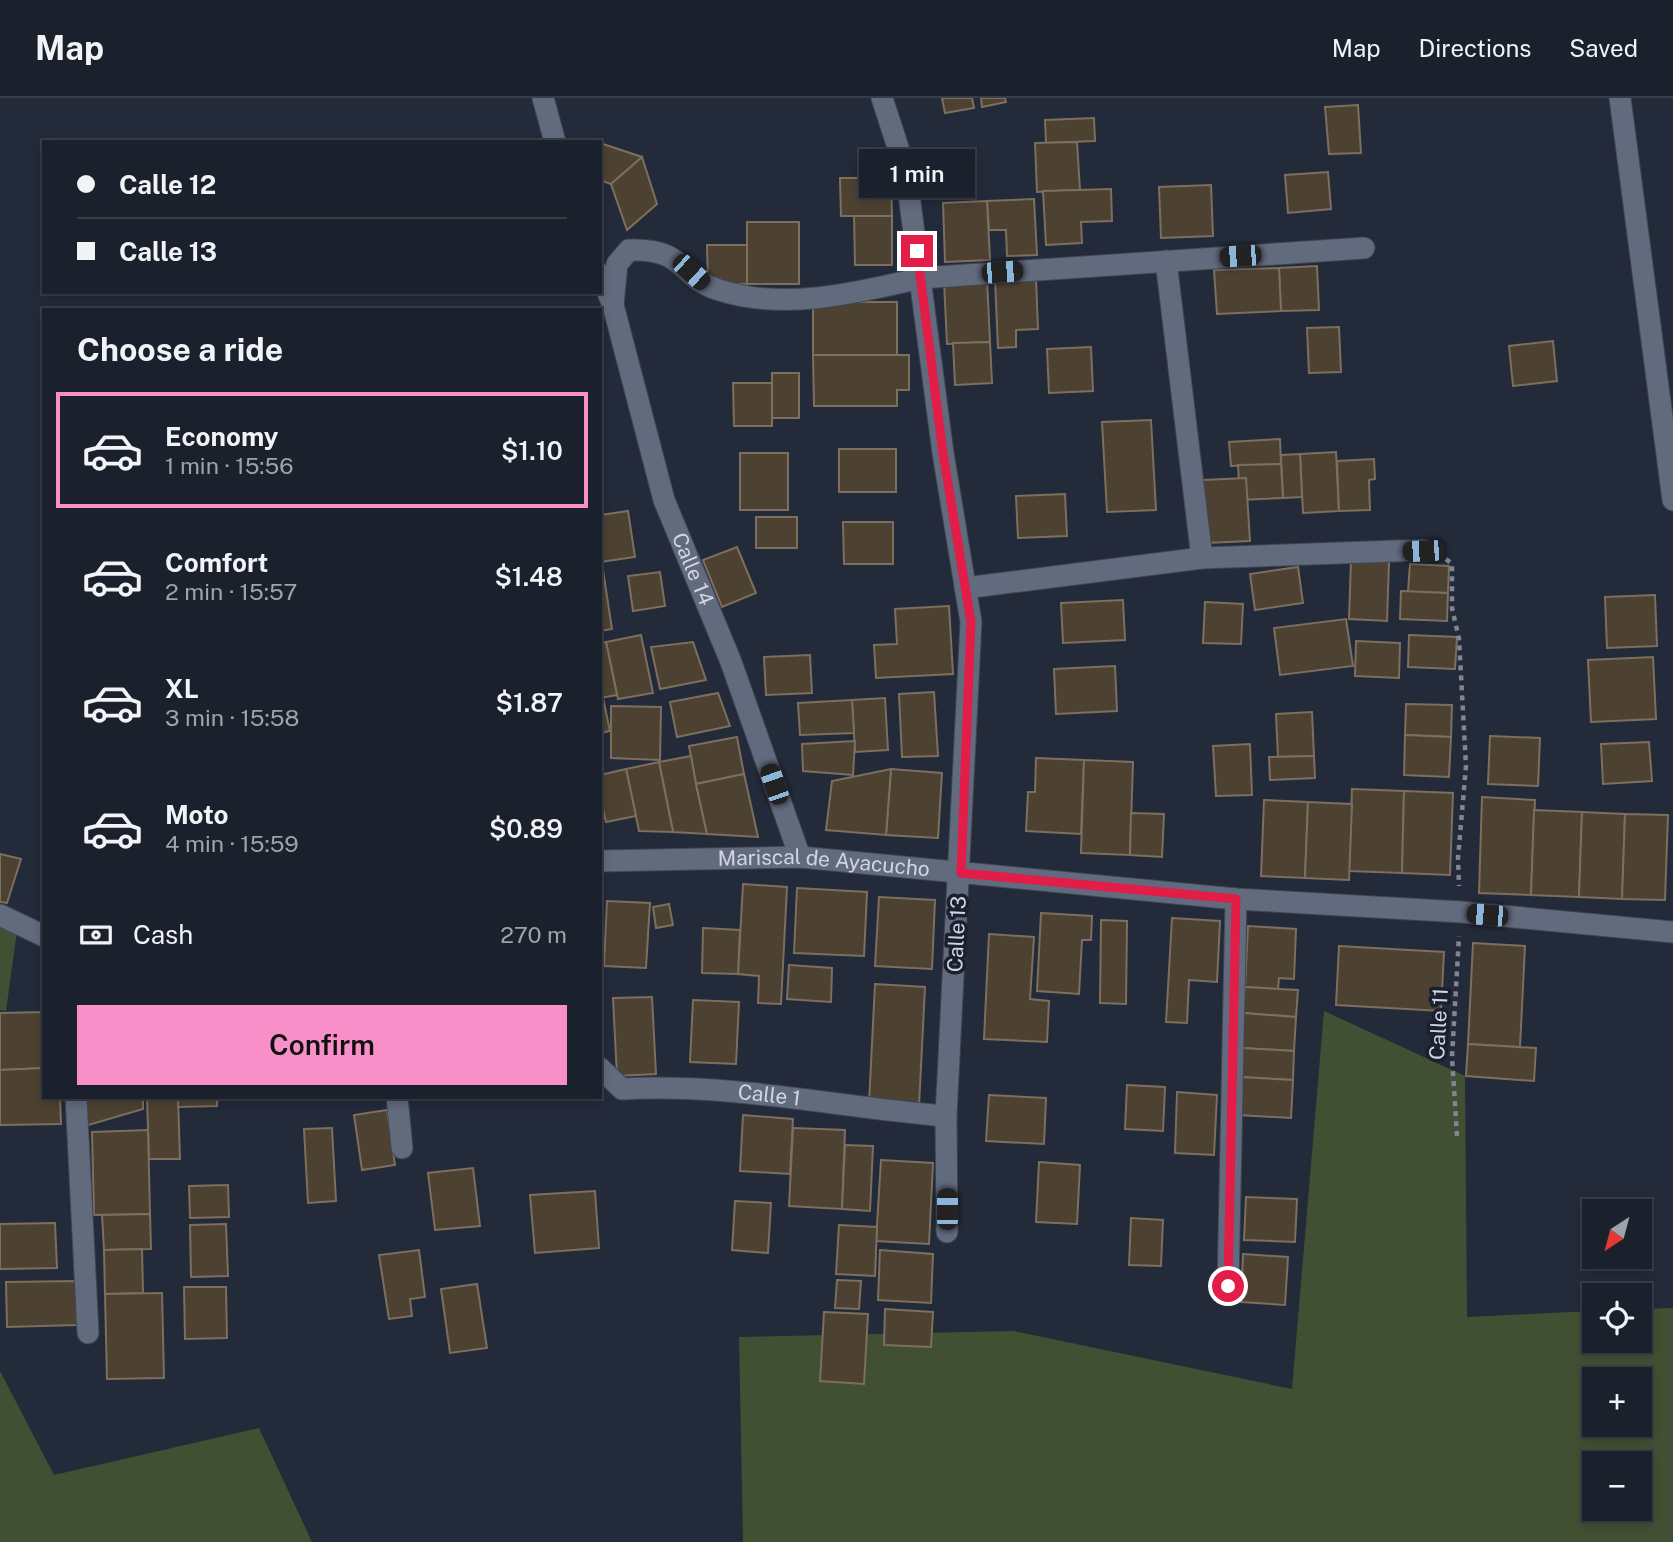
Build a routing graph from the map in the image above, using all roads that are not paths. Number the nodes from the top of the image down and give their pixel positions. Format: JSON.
{"nodes":[{"id":1,"x":543,"y":98,"type":"edge"},
{"id":2,"x":882,"y":98,"type":"edge"},
{"id":3,"x":1620,"y":98,"type":"edge"},
{"id":4,"x":554,"y":140,"type":"edge"},
{"id":5,"x":1364,"y":248,"type":"dead end"},
{"id":6,"x":1166,"y":261,"type":"junction"},
{"id":7,"x":920,"y":278,"type":"junction"},
{"id":8,"x":602,"y":279,"type":"edge"},
{"id":9,"x":613,"y":305,"type":"junction"},
{"id":10,"x":1673,"y":500,"type":"edge"},
{"id":11,"x":1423,"y":551,"type":"road end"},
{"id":12,"x":1202,"y":558,"type":"junction"},
{"id":13,"x":965,"y":588,"type":"junction"},
{"id":14,"x":800,"y":857,"type":"junction"},
{"id":15,"x":602,"y":861,"type":"edge"},
{"id":16,"x":961,"y":873,"type":"junction"},
{"id":17,"x":1236,"y":899,"type":"junction"},
{"id":18,"x":3,"y":916,"type":"edge"},
{"id":19,"x":1673,"y":932,"type":"edge"},
{"id":20,"x":42,"y":935,"type":"edge"},
{"id":21,"x":602,"y":1070,"type":"edge"},
{"id":22,"x":76,"y":1099,"type":"edge"},
{"id":23,"x":397,"y":1099,"type":"edge"},
{"id":24,"x":946,"y":1116,"type":"junction"},
{"id":25,"x":402,"y":1148,"type":"dead end"},
{"id":26,"x":947,"y":1232,"type":"dead end"},
{"id":27,"x":1228,"y":1286,"type":"dead end"},
{"id":28,"x":89,"y":1333,"type":"dead end"}],
"edges":[{"from":1,"to":4,"type":"street"},
{"from":2,"to":7,"type":"street","name":"Calle 13"},
{"from":3,"to":10,"type":"street"},
{"from":5,"to":6,"type":"street"},
{"from":6,"to":7,"type":"street"},
{"from":6,"to":12,"type":"street"},
{"from":7,"to":9,"type":"street"},
{"from":7,"to":13,"type":"street","name":"Calle 13"},
{"from":8,"to":9,"type":"street","name":"Calle 14"},
{"from":9,"to":14,"type":"street","name":"Calle 14"},
{"from":11,"to":12,"type":"street"},
{"from":12,"to":13,"type":"street"},
{"from":13,"to":16,"type":"street","name":"Calle 13"},
{"from":14,"to":15,"type":"street","name":"Mariscal de Ayacucho"},
{"from":14,"to":16,"type":"street","name":"Mariscal de Ayacucho"},
{"from":16,"to":17,"type":"street","name":"Mariscal de Ayacucho"},
{"from":16,"to":24,"type":"street","name":"Calle 13"},
{"from":17,"to":19,"type":"street","name":"Mariscal de Ayacucho"},
{"from":17,"to":27,"type":"street"},
{"from":18,"to":20,"type":"street"},
{"from":21,"to":24,"type":"street","name":"Calle 1"},
{"from":22,"to":28,"type":"street"},
{"from":23,"to":25,"type":"street"},
{"from":24,"to":26,"type":"street","name":"Calle 13"}]}
